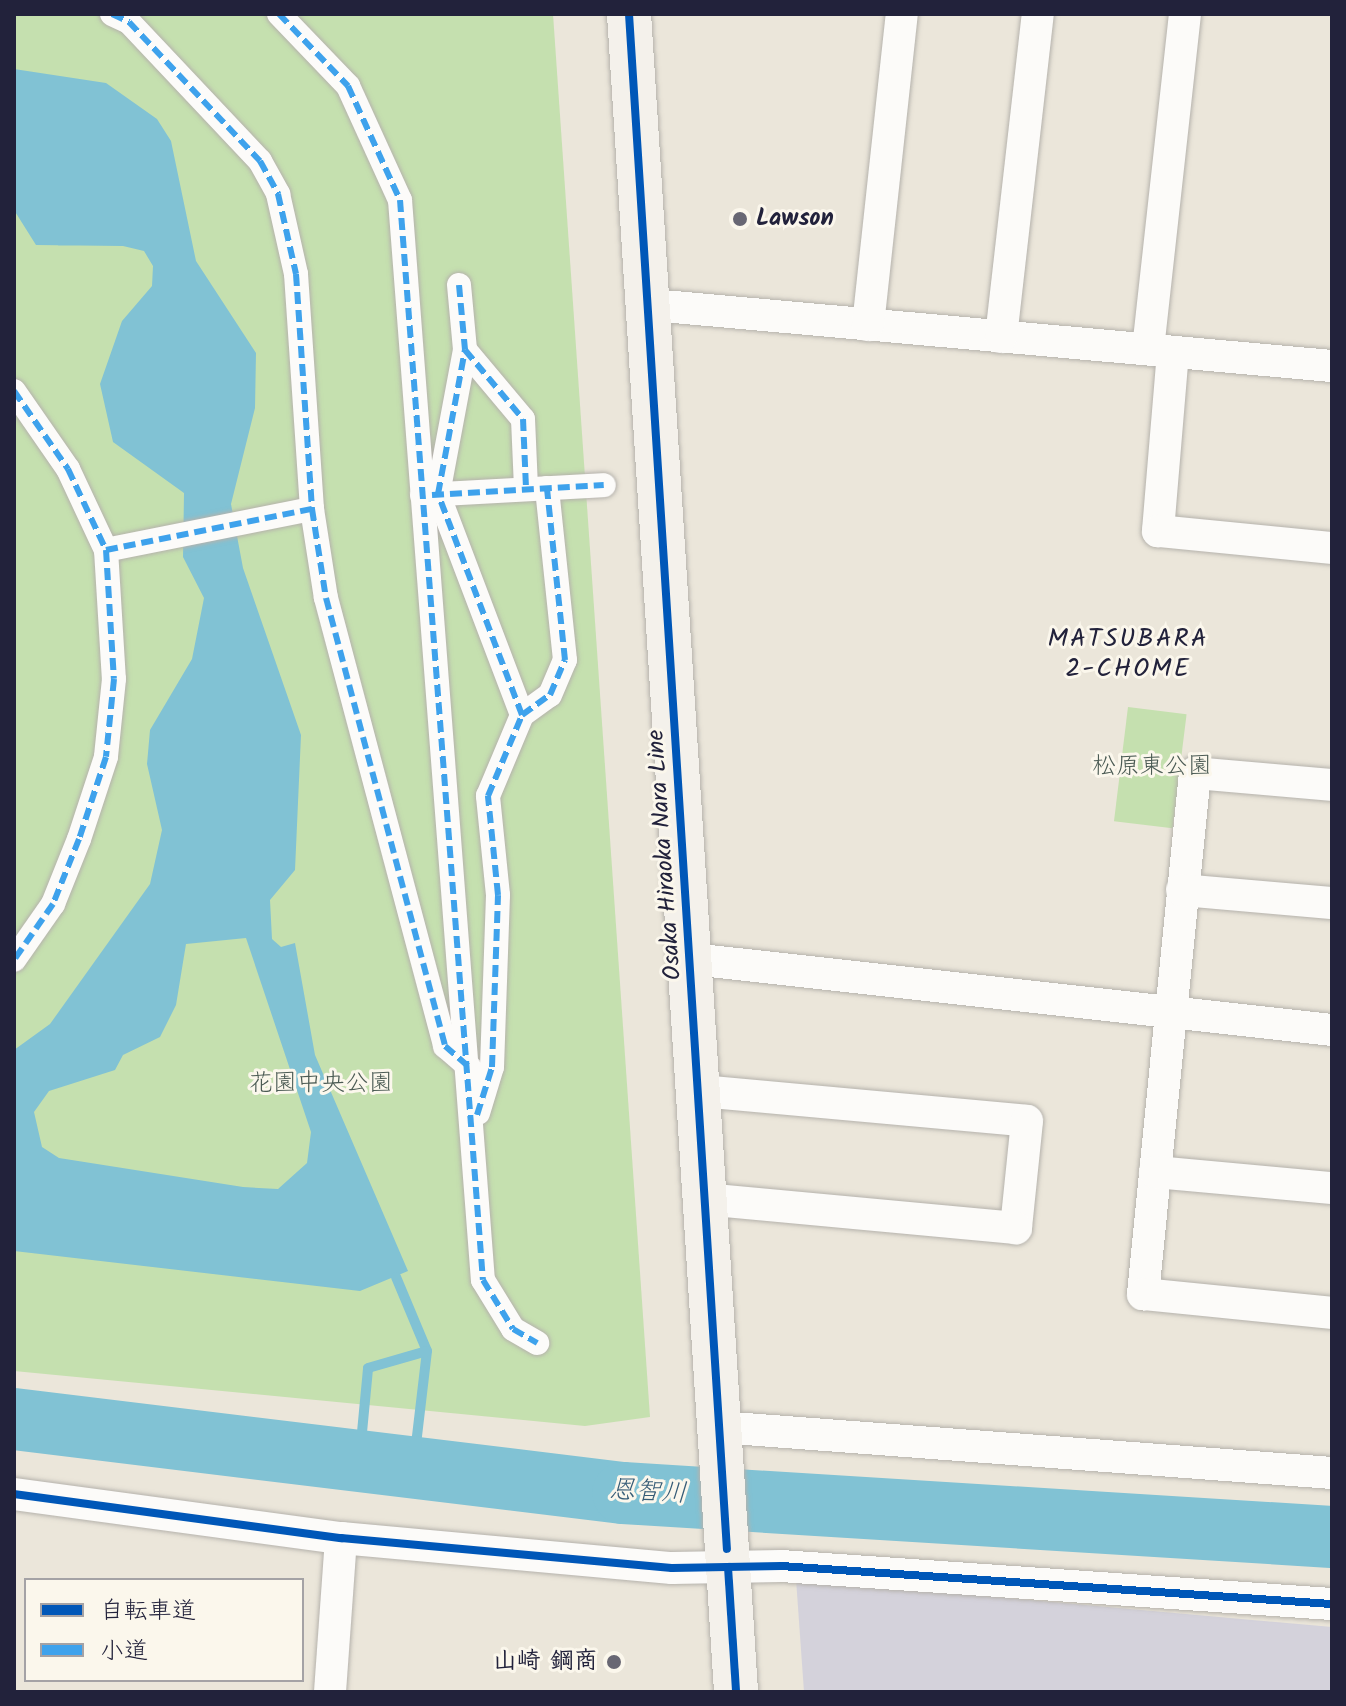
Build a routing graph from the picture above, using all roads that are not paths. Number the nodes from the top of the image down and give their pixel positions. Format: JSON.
{"nodes":[{"id":1,"x":112,"y":14,"type":"edge"},
{"id":2,"x":279,"y":14,"type":"edge"},
{"id":3,"x":629,"y":14,"type":"edge"},
{"id":4,"x":902,"y":14,"type":"edge"},
{"id":5,"x":1038,"y":14,"type":"edge"},
{"id":6,"x":1185,"y":14,"type":"edge"},
{"id":7,"x":459,"y":285,"type":"dead end"},
{"id":8,"x":652,"y":305,"type":"junction"},
{"id":9,"x":868,"y":325,"type":"junction"},
{"id":10,"x":1001,"y":337,"type":"junction"},
{"id":11,"x":465,"y":350,"type":"junction"},
{"id":12,"x":1160,"y":350,"type":"junction"},
{"id":13,"x":1332,"y":366,"type":"edge"},
{"id":14,"x":14,"y":391,"type":"edge"},
{"id":15,"x":604,"y":485,"type":"dead end"},
{"id":16,"x":536,"y":488,"type":"junction"},
{"id":17,"x":430,"y":495,"type":"junction"},
{"id":18,"x":312,"y":509,"type":"junction"},
{"id":19,"x":1332,"y":548,"type":"edge"},
{"id":20,"x":106,"y":550,"type":"junction"},
{"id":21,"x":522,"y":715,"type":"junction"},
{"id":22,"x":1332,"y":785,"type":"edge"},
{"id":23,"x":1182,"y":890,"type":"junction"},
{"id":24,"x":1332,"y":903,"type":"edge"},
{"id":25,"x":692,"y":959,"type":"junction"},
{"id":26,"x":14,"y":960,"type":"edge"},
{"id":27,"x":1170,"y":1012,"type":"junction"},
{"id":28,"x":1332,"y":1030,"type":"edge"},
{"id":29,"x":470,"y":1068,"type":"junction"},
{"id":30,"x":700,"y":1091,"type":"junction"},
{"id":31,"x":474,"y":1127,"type":"junction"},
{"id":32,"x":1155,"y":1172,"type":"junction"},
{"id":33,"x":1332,"y":1188,"type":"edge"},
{"id":34,"x":706,"y":1199,"type":"junction"},
{"id":35,"x":1332,"y":1313,"type":"edge"},
{"id":36,"x":537,"y":1343,"type":"dead end"},
{"id":37,"x":720,"y":1440,"type":"junction"},
{"id":38,"x":1332,"y":1473,"type":"edge"},
{"id":39,"x":14,"y":1494,"type":"edge"},
{"id":40,"x":341,"y":1538,"type":"junction"},
{"id":41,"x":727,"y":1558,"type":"junction"},
{"id":42,"x":1332,"y":1604,"type":"edge"},
{"id":43,"x":330,"y":1692,"type":"edge"},
{"id":44,"x":736,"y":1692,"type":"edge"}],
"edges":[{"from":1,"to":18,"type":"street"},
{"from":2,"to":17,"type":"street"},
{"from":3,"to":8,"type":"main road","name":"Osaka Hiraoka Nara Line"},
{"from":4,"to":9,"type":"street"},
{"from":5,"to":10,"type":"street"},
{"from":6,"to":12,"type":"street"},
{"from":7,"to":11,"type":"street"},
{"from":8,"to":9,"type":"street"},
{"from":8,"to":25,"type":"main road","name":"Osaka Hiraoka Nara Line"},
{"from":9,"to":10,"type":"street"},
{"from":10,"to":12,"type":"street"},
{"from":11,"to":16,"type":"street"},
{"from":11,"to":17,"type":"street"},
{"from":12,"to":13,"type":"street"},
{"from":12,"to":19,"type":"street"},
{"from":14,"to":20,"type":"street"},
{"from":15,"to":16,"type":"street"},
{"from":16,"to":17,"type":"street"},
{"from":16,"to":21,"type":"street"},
{"from":17,"to":21,"type":"street"},
{"from":17,"to":29,"type":"street"},
{"from":18,"to":20,"type":"street"},
{"from":18,"to":29,"type":"street"},
{"from":20,"to":26,"type":"street"},
{"from":21,"to":31,"type":"street"},
{"from":22,"to":23,"type":"street"},
{"from":23,"to":24,"type":"street"},
{"from":23,"to":27,"type":"street"},
{"from":25,"to":27,"type":"street"},
{"from":25,"to":30,"type":"main road","name":"Osaka Hiraoka Nara Line"},
{"from":27,"to":28,"type":"street"},
{"from":27,"to":32,"type":"street"},
{"from":29,"to":31,"type":"street"},
{"from":30,"to":34,"type":"main road","name":"Osaka Hiraoka Nara Line"},
{"from":30,"to":34,"type":"street"},
{"from":31,"to":36,"type":"street"},
{"from":32,"to":33,"type":"street"},
{"from":32,"to":35,"type":"street"},
{"from":34,"to":37,"type":"main road","name":"Osaka Hiraoka Nara Line"},
{"from":37,"to":38,"type":"street"},
{"from":37,"to":41,"type":"main road","name":"Osaka Hiraoka Nara Line"},
{"from":39,"to":40,"type":"street"},
{"from":40,"to":41,"type":"street"},
{"from":40,"to":43,"type":"street"},
{"from":41,"to":42,"type":"street"},
{"from":41,"to":44,"type":"main road","name":"Osaka Hiraoka Nara Line"}]}
